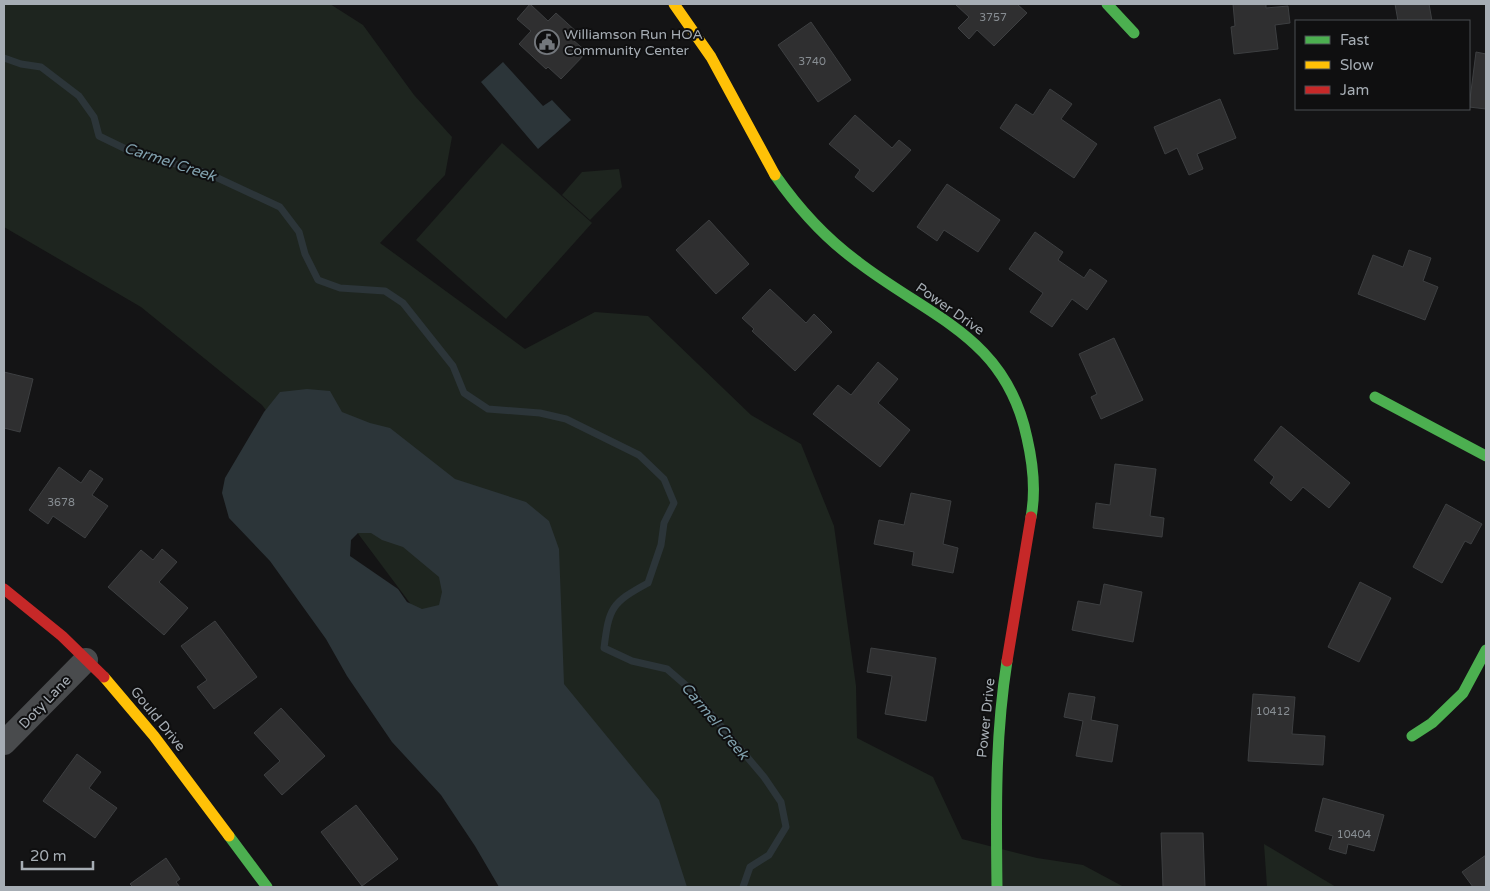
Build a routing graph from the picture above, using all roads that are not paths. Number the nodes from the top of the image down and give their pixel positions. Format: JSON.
{"nodes":[{"id":1,"x":674,"y":4,"type":"edge"},
{"id":2,"x":1107,"y":4,"type":"edge"},
{"id":3,"x":1134,"y":33,"type":"dead end"},
{"id":4,"x":1375,"y":397,"type":"dead end"},
{"id":5,"x":1486,"y":456,"type":"edge"},
{"id":6,"x":4,"y":589,"type":"edge"},
{"id":7,"x":1486,"y":650,"type":"edge"},
{"id":8,"x":86,"y":660,"type":"junction"},
{"id":9,"x":1412,"y":736,"type":"dead end"},
{"id":10,"x":4,"y":743,"type":"edge"},
{"id":11,"x":267,"y":887,"type":"edge"},
{"id":12,"x":997,"y":887,"type":"edge"}],
"edges":[{"from":1,"to":12,"type":"street","name":"Power Drive"},
{"from":2,"to":3,"type":"street"},
{"from":4,"to":5,"type":"street"},
{"from":6,"to":8,"type":"street","name":"Gould Drive"},
{"from":7,"to":9,"type":"street"},
{"from":8,"to":10,"type":"street","name":"Doty Lane"},
{"from":8,"to":11,"type":"street","name":"Gould Drive"}]}
